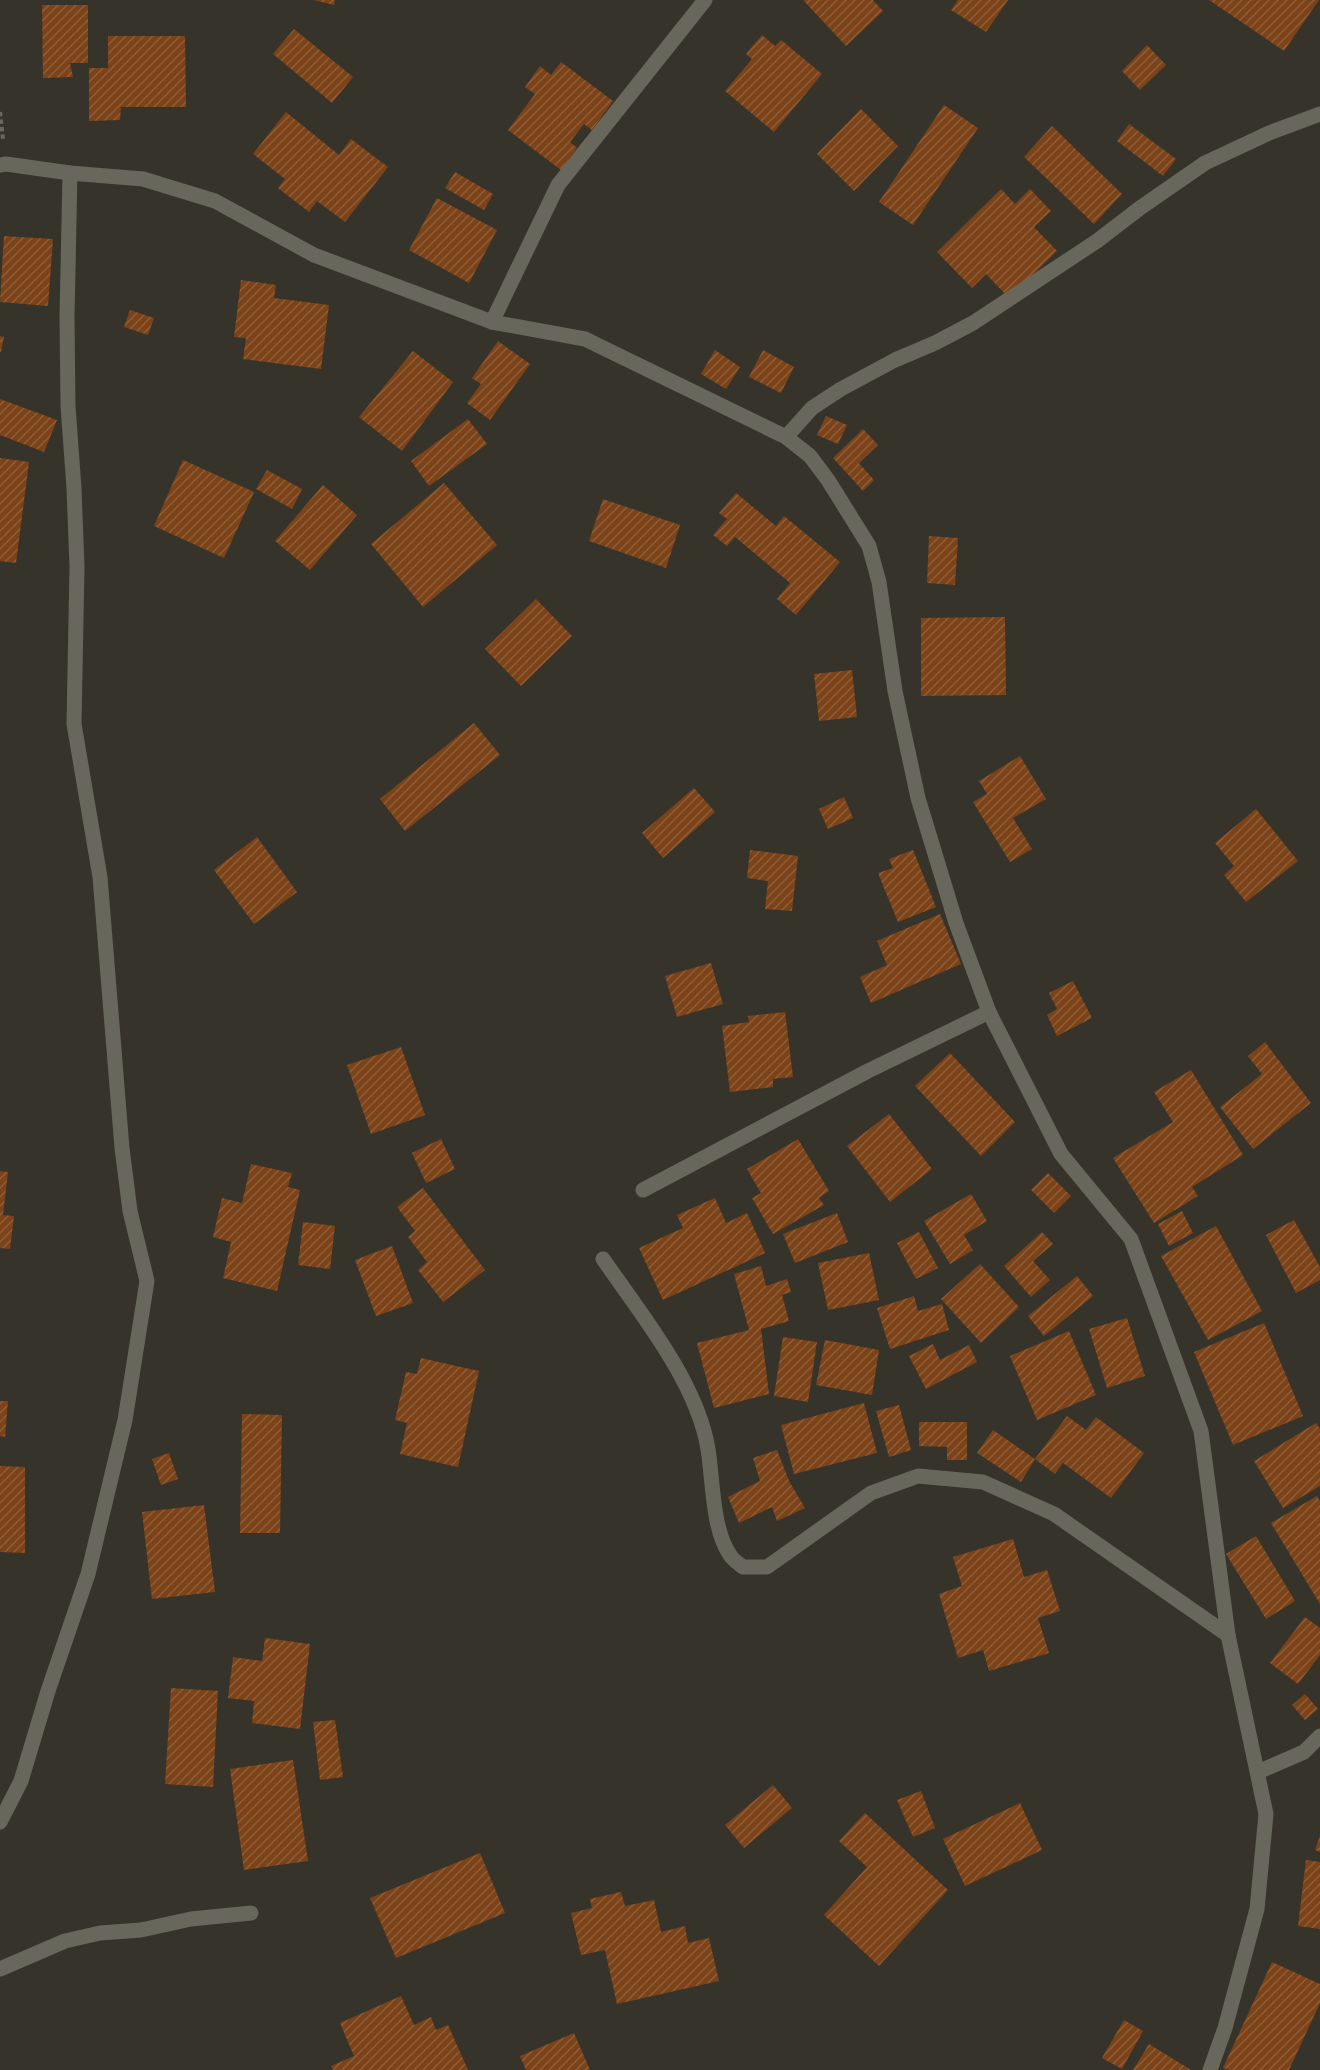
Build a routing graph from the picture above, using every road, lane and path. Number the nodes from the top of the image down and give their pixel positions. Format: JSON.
{"nodes":[{"id":1,"x":705,"y":0,"type":"edge"},
{"id":2,"x":1320,"y":114,"type":"edge"},
{"id":3,"x":0,"y":165,"type":"edge"},
{"id":4,"x":70,"y":173,"type":"junction"},
{"id":5,"x":492,"y":322,"type":"junction"},
{"id":6,"x":786,"y":437,"type":"junction"},
{"id":7,"x":989,"y":1012,"type":"junction"},
{"id":8,"x":643,"y":1190,"type":"dead end"},
{"id":9,"x":603,"y":1259,"type":"dead end"},
{"id":10,"x":1228,"y":1635,"type":"junction"},
{"id":11,"x":1320,"y":1736,"type":"edge"},
{"id":12,"x":1258,"y":1772,"type":"junction"},
{"id":13,"x":0,"y":1822,"type":"edge"},
{"id":14,"x":251,"y":1913,"type":"dead end"},
{"id":15,"x":0,"y":1969,"type":"edge"},
{"id":16,"x":1210,"y":2070,"type":"edge"}],
"edges":[{"from":1,"to":5,"type":"street"},
{"from":2,"to":6,"type":"street"},
{"from":3,"to":4,"type":"street"},
{"from":4,"to":5,"type":"street"},
{"from":4,"to":13,"type":"street"},
{"from":5,"to":6,"type":"street"},
{"from":6,"to":7,"type":"street"},
{"from":7,"to":8,"type":"street"},
{"from":7,"to":10,"type":"street"},
{"from":9,"to":10,"type":"street"},
{"from":10,"to":12,"type":"street"},
{"from":11,"to":12,"type":"street"},
{"from":12,"to":16,"type":"street"},
{"from":14,"to":15,"type":"street"}]}
